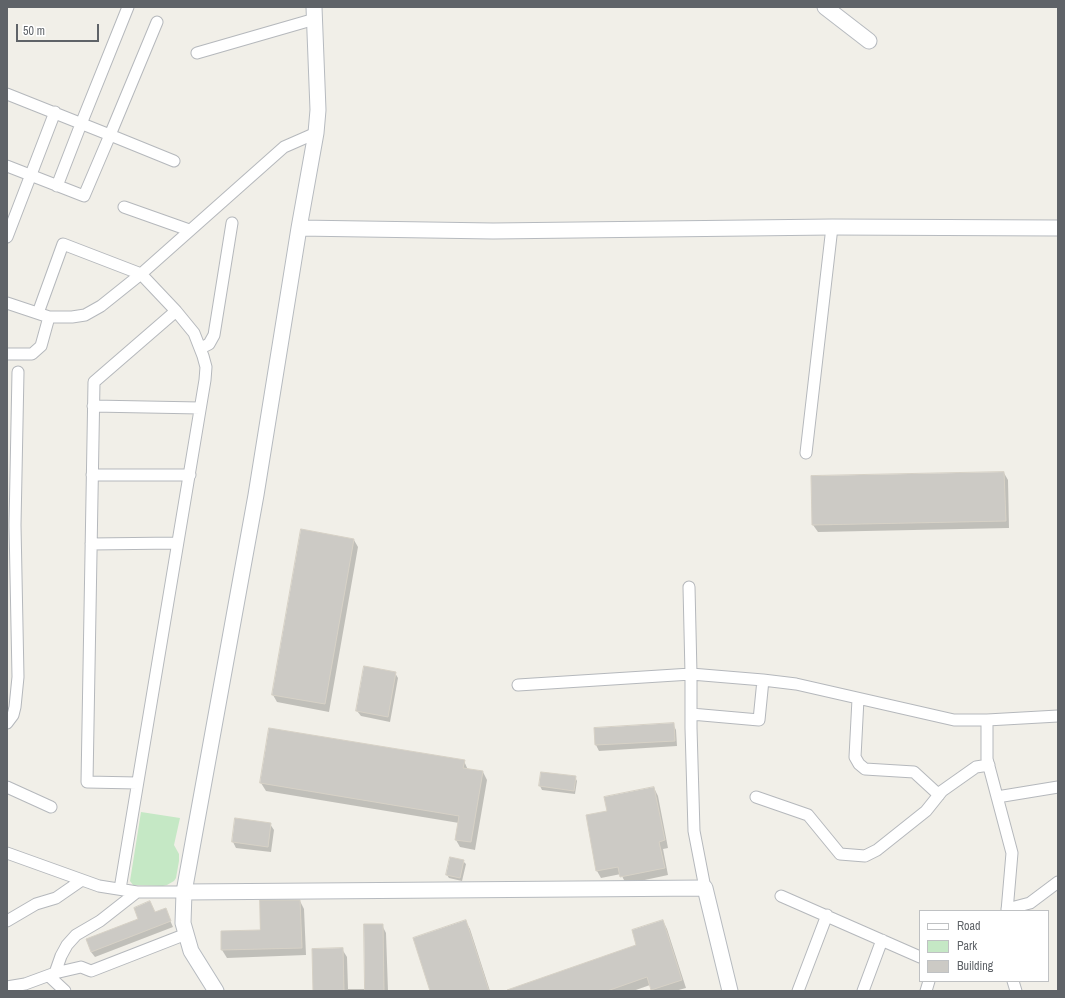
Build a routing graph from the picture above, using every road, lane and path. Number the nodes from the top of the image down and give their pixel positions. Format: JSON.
{"nodes":[{"id":1,"x":128,"y":7,"type":"edge"},
{"id":2,"x":825,"y":7,"type":"edge"},
{"id":3,"x":314,"y":13,"type":"edge"},
{"id":4,"x":157,"y":22,"type":"dead end"},
{"id":5,"x":869,"y":41,"type":"dead end"},
{"id":6,"x":197,"y":53,"type":"dead end"},
{"id":7,"x":7,"y":94,"type":"edge"},
{"id":8,"x":55,"y":112,"type":"junction"},
{"id":9,"x":81,"y":124,"type":"junction"},
{"id":10,"x":316,"y":133,"type":"junction"},
{"id":11,"x":110,"y":135,"type":"junction"},
{"id":12,"x":174,"y":161,"type":"dead end"},
{"id":13,"x":7,"y":166,"type":"edge"},
{"id":14,"x":30,"y":176,"type":"junction"},
{"id":15,"x":57,"y":186,"type":"junction"},
{"id":16,"x":124,"y":207,"type":"dead end"},
{"id":17,"x":232,"y":223,"type":"dead end"},
{"id":18,"x":832,"y":227,"type":"junction"},
{"id":19,"x":299,"y":228,"type":"junction"},
{"id":20,"x":1058,"y":228,"type":"edge"},
{"id":21,"x":189,"y":230,"type":"junction"},
{"id":22,"x":7,"y":237,"type":"edge"},
{"id":23,"x":141,"y":274,"type":"junction"},
{"id":24,"x":7,"y":303,"type":"edge"},
{"id":25,"x":176,"y":311,"type":"junction"},
{"id":26,"x":38,"y":313,"type":"junction"},
{"id":27,"x":49,"y":317,"type":"junction"},
{"id":28,"x":201,"y":348,"type":"junction"},
{"id":29,"x":7,"y":354,"type":"edge"},
{"id":30,"x":18,"y":372,"type":"dead end"},
{"id":31,"x":93,"y":406,"type":"junction"},
{"id":32,"x":200,"y":408,"type":"junction"},
{"id":33,"x":806,"y":453,"type":"dead end"},
{"id":34,"x":92,"y":474,"type":"junction"},
{"id":35,"x":190,"y":475,"type":"junction"},
{"id":36,"x":11,"y":525,"type":"edge"},
{"id":37,"x":177,"y":543,"type":"junction"},
{"id":38,"x":91,"y":544,"type":"junction"},
{"id":39,"x":689,"y":587,"type":"dead end"},
{"id":40,"x":691,"y":674,"type":"junction"},
{"id":41,"x":12,"y":677,"type":"edge"},
{"id":42,"x":763,"y":680,"type":"junction"},
{"id":43,"x":518,"y":685,"type":"dead end"},
{"id":44,"x":858,"y":699,"type":"junction"},
{"id":45,"x":691,"y":714,"type":"junction"},
{"id":46,"x":1058,"y":716,"type":"edge"},
{"id":47,"x":987,"y":720,"type":"junction"},
{"id":48,"x":7,"y":723,"type":"edge"},
{"id":49,"x":989,"y":764,"type":"junction"},
{"id":50,"x":137,"y":783,"type":"junction"},
{"id":51,"x":7,"y":787,"type":"edge"},
{"id":52,"x":1058,"y":787,"type":"edge"},
{"id":53,"x":939,"y":795,"type":"junction"},
{"id":54,"x":756,"y":797,"type":"dead end"},
{"id":55,"x":997,"y":797,"type":"junction"},
{"id":56,"x":51,"y":807,"type":"dead end"},
{"id":57,"x":7,"y":853,"type":"edge"},
{"id":58,"x":82,"y":880,"type":"junction"},
{"id":59,"x":1058,"y":882,"type":"edge"},
{"id":60,"x":705,"y":888,"type":"junction"},
{"id":61,"x":120,"y":889,"type":"junction"},
{"id":62,"x":137,"y":892,"type":"junction"},
{"id":63,"x":184,"y":892,"type":"junction"},
{"id":64,"x":781,"y":896,"type":"dead end"},
{"id":65,"x":1007,"y":910,"type":"edge"},
{"id":66,"x":827,"y":915,"type":"junction"},
{"id":67,"x":7,"y":921,"type":"edge"},
{"id":68,"x":186,"y":934,"type":"junction"},
{"id":69,"x":882,"y":940,"type":"junction"},
{"id":70,"x":919,"y":957,"type":"edge"},
{"id":71,"x":52,"y":975,"type":"junction"},
{"id":72,"x":7,"y":987,"type":"edge"},
{"id":73,"x":65,"y":991,"type":"edge"},
{"id":74,"x":216,"y":991,"type":"edge"},
{"id":75,"x":730,"y":991,"type":"edge"},
{"id":76,"x":798,"y":991,"type":"edge"},
{"id":77,"x":864,"y":991,"type":"edge"}],
"edges":[{"from":1,"to":9,"type":"street"},
{"from":2,"to":5,"type":"street"},
{"from":3,"to":6,"type":"street"},
{"from":3,"to":10,"type":"street"},
{"from":4,"to":11,"type":"street"},
{"from":7,"to":8,"type":"street"},
{"from":8,"to":9,"type":"street"},
{"from":8,"to":14,"type":"street"},
{"from":9,"to":11,"type":"street"},
{"from":9,"to":15,"type":"street"},
{"from":10,"to":19,"type":"street"},
{"from":10,"to":21,"type":"street"},
{"from":11,"to":12,"type":"street"},
{"from":11,"to":15,"type":"street"},
{"from":13,"to":14,"type":"street"},
{"from":14,"to":15,"type":"street"},
{"from":14,"to":22,"type":"street"},
{"from":16,"to":21,"type":"street"},
{"from":17,"to":28,"type":"street"},
{"from":18,"to":19,"type":"street"},
{"from":18,"to":20,"type":"street"},
{"from":18,"to":33,"type":"street"},
{"from":19,"to":63,"type":"street"},
{"from":21,"to":23,"type":"street"},
{"from":23,"to":25,"type":"street"},
{"from":23,"to":26,"type":"street"},
{"from":23,"to":27,"type":"street"},
{"from":24,"to":26,"type":"street"},
{"from":25,"to":28,"type":"street"},
{"from":25,"to":31,"type":"street"},
{"from":26,"to":27,"type":"street"},
{"from":27,"to":29,"type":"street"},
{"from":28,"to":32,"type":"street"},
{"from":30,"to":36,"type":"street"},
{"from":31,"to":32,"type":"street"},
{"from":31,"to":34,"type":"street"},
{"from":32,"to":35,"type":"street"},
{"from":34,"to":35,"type":"street"},
{"from":34,"to":38,"type":"street"},
{"from":35,"to":37,"type":"street"},
{"from":36,"to":41,"type":"street"},
{"from":37,"to":38,"type":"street"},
{"from":37,"to":50,"type":"street"},
{"from":38,"to":50,"type":"street"},
{"from":39,"to":40,"type":"street"},
{"from":40,"to":42,"type":"street"},
{"from":40,"to":43,"type":"street"},
{"from":40,"to":45,"type":"street"},
{"from":41,"to":48,"type":"street"},
{"from":42,"to":44,"type":"street"},
{"from":42,"to":45,"type":"street"},
{"from":44,"to":47,"type":"street"},
{"from":44,"to":53,"type":"street"},
{"from":45,"to":60,"type":"street"},
{"from":46,"to":47,"type":"street"},
{"from":47,"to":49,"type":"street"},
{"from":49,"to":53,"type":"street"},
{"from":49,"to":55,"type":"street"},
{"from":50,"to":61,"type":"street"},
{"from":51,"to":56,"type":"street"},
{"from":52,"to":55,"type":"street"},
{"from":53,"to":54,"type":"street"},
{"from":55,"to":65,"type":"street"},
{"from":57,"to":58,"type":"street"},
{"from":58,"to":61,"type":"street"},
{"from":58,"to":67,"type":"street"},
{"from":59,"to":65,"type":"street"},
{"from":60,"to":63,"type":"street"},
{"from":60,"to":75,"type":"street"},
{"from":61,"to":62,"type":"street"},
{"from":62,"to":63,"type":"street"},
{"from":62,"to":71,"type":"street"},
{"from":63,"to":68,"type":"street"},
{"from":64,"to":66,"type":"street"},
{"from":66,"to":69,"type":"street"},
{"from":66,"to":76,"type":"street"},
{"from":68,"to":71,"type":"street"},
{"from":68,"to":74,"type":"street"},
{"from":69,"to":70,"type":"street"},
{"from":69,"to":77,"type":"street"},
{"from":71,"to":72,"type":"street"},
{"from":71,"to":73,"type":"street"}]}
